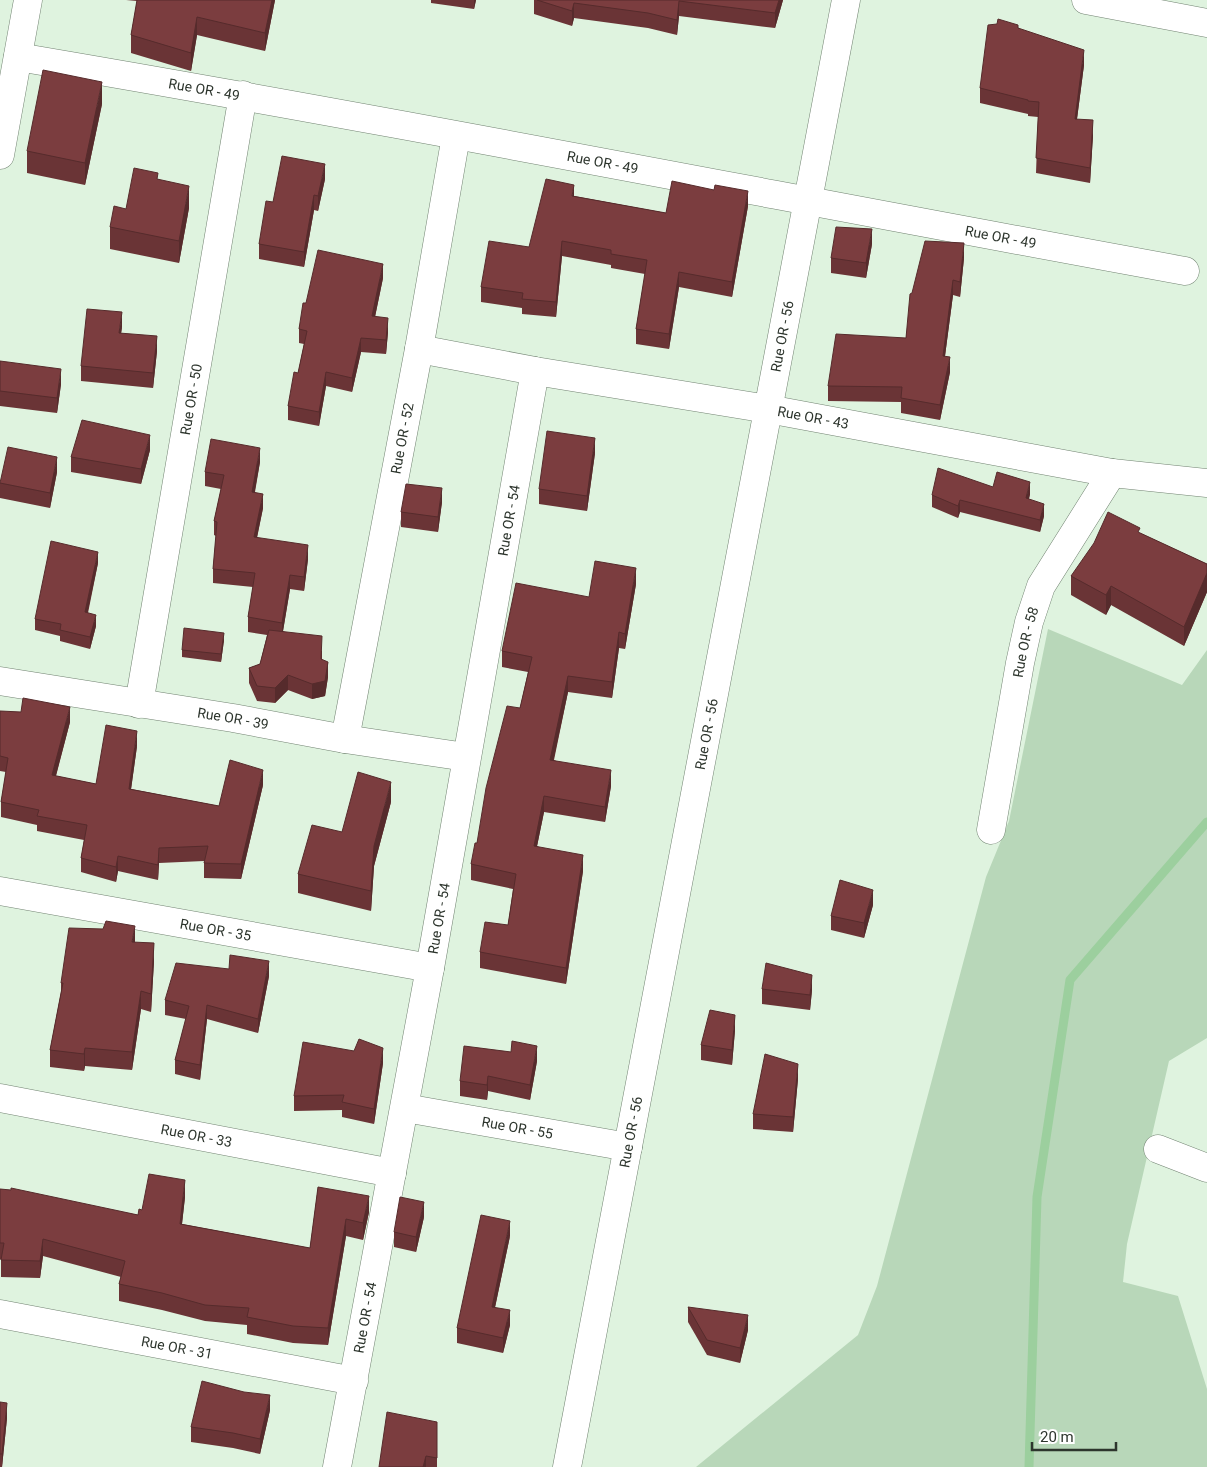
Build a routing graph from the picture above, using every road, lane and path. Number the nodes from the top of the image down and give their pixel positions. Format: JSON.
{"nodes":[{"id":1,"x":28,"y":0,"type":"edge"},
{"id":2,"x":846,"y":0,"type":"edge"},
{"id":3,"x":1086,"y":0,"type":"edge"},
{"id":4,"x":1207,"y":23,"type":"edge"},
{"id":5,"x":18,"y":57,"type":"junction"},
{"id":6,"x":243,"y":95,"type":"junction"},
{"id":7,"x":456,"y":136,"type":"junction"},
{"id":8,"x":0,"y":156,"type":"edge"},
{"id":9,"x":808,"y":202,"type":"junction"},
{"id":10,"x":1185,"y":271,"type":"dead end"},
{"id":11,"x":420,"y":349,"type":"junction"},
{"id":12,"x":534,"y":371,"type":"junction"},
{"id":13,"x":768,"y":410,"type":"junction"},
{"id":14,"x":1112,"y":473,"type":"junction"},
{"id":15,"x":1207,"y":483,"type":"edge"},
{"id":16,"x":0,"y":681,"type":"edge"},
{"id":17,"x":139,"y":704,"type":"junction"},
{"id":18,"x":346,"y":739,"type":"junction"},
{"id":19,"x":466,"y":757,"type":"junction"},
{"id":20,"x":991,"y":830,"type":"dead end"},
{"id":21,"x":0,"y":891,"type":"edge"},
{"id":22,"x":430,"y":968,"type":"junction"},
{"id":23,"x":0,"y":1098,"type":"edge"},
{"id":24,"x":405,"y":1108,"type":"junction"},
{"id":25,"x":628,"y":1147,"type":"junction"},
{"id":26,"x":1158,"y":1149,"type":"dead end"},
{"id":27,"x":1207,"y":1168,"type":"edge"},
{"id":28,"x":392,"y":1173,"type":"junction"},
{"id":29,"x":0,"y":1314,"type":"edge"},
{"id":30,"x":354,"y":1381,"type":"junction"},
{"id":31,"x":337,"y":1467,"type":"edge"},
{"id":32,"x":567,"y":1467,"type":"edge"}],
"edges":[{"from":1,"to":5,"type":"street"},
{"from":2,"to":9,"type":"street","name":"Rue OR - 56"},
{"from":3,"to":4,"type":"street"},
{"from":5,"to":6,"type":"street","name":"Rue OR - 49"},
{"from":5,"to":8,"type":"street"},
{"from":6,"to":7,"type":"street","name":"Rue OR - 49"},
{"from":6,"to":17,"type":"street","name":"Rue OR - 50"},
{"from":7,"to":9,"type":"street","name":"Rue OR - 49"},
{"from":7,"to":11,"type":"street","name":"Rue OR - 52"},
{"from":9,"to":10,"type":"street","name":"Rue OR - 49"},
{"from":9,"to":13,"type":"street","name":"Rue OR - 56"},
{"from":11,"to":12,"type":"street","name":"Rue OR - 43"},
{"from":11,"to":18,"type":"street","name":"Rue OR - 52"},
{"from":12,"to":13,"type":"street","name":"Rue OR - 43"},
{"from":12,"to":19,"type":"street","name":"Rue OR - 54"},
{"from":13,"to":14,"type":"street","name":"Rue OR - 43"},
{"from":13,"to":25,"type":"street","name":"Rue OR - 56"},
{"from":14,"to":15,"type":"street","name":"Rue OR - 43"},
{"from":14,"to":20,"type":"street","name":"Rue OR - 58"},
{"from":16,"to":17,"type":"street","name":"Rue OR - 39"},
{"from":17,"to":18,"type":"street","name":"Rue OR - 39"},
{"from":18,"to":19,"type":"street","name":"Rue OR - 39"},
{"from":19,"to":22,"type":"street","name":"Rue OR - 54"},
{"from":21,"to":22,"type":"street","name":"Rue OR - 35"},
{"from":22,"to":24,"type":"street","name":"Rue OR - 54"},
{"from":23,"to":28,"type":"street","name":"Rue OR - 33"},
{"from":24,"to":25,"type":"street","name":"Rue OR - 55"},
{"from":24,"to":28,"type":"street","name":"Rue OR - 54"},
{"from":25,"to":32,"type":"street","name":"Rue OR - 56"},
{"from":26,"to":27,"type":"street"},
{"from":28,"to":30,"type":"street","name":"Rue OR - 54"},
{"from":29,"to":30,"type":"street","name":"Rue OR - 31"},
{"from":30,"to":31,"type":"street","name":"Rue OR - 54"}]}
